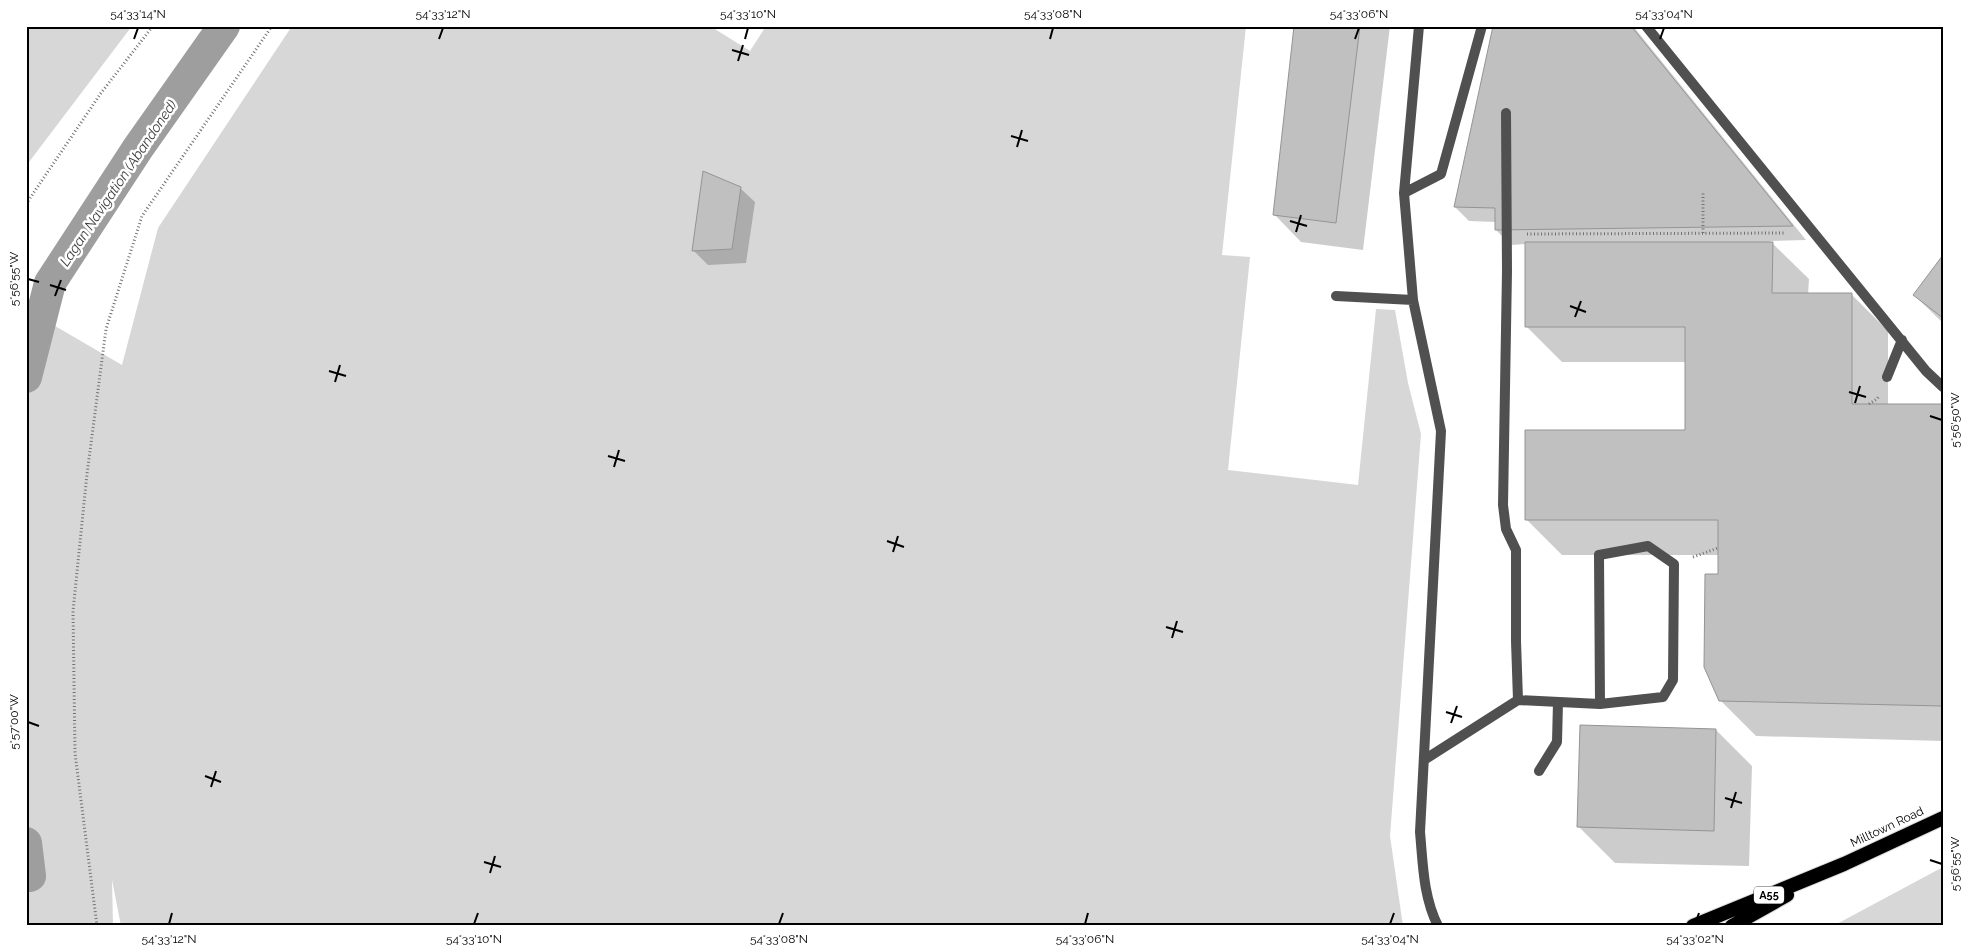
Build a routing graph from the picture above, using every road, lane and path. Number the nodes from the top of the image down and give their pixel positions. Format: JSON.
{"nodes":[{"id":1,"x":153,"y":26,"type":"edge"},
{"id":2,"x":272,"y":26,"type":"edge"},
{"id":3,"x":1419,"y":26,"type":"edge"},
{"id":4,"x":1482,"y":26,"type":"edge"},
{"id":5,"x":1646,"y":26,"type":"edge"},
{"id":6,"x":1506,"y":113,"type":"dead end"},
{"id":7,"x":1703,"y":192,"type":"dead end"},
{"id":8,"x":1404,"y":193,"type":"junction"},
{"id":9,"x":26,"y":204,"type":"edge"},
{"id":10,"x":1814,"y":232,"type":"junction"},
{"id":11,"x":1703,"y":233,"type":"junction"},
{"id":12,"x":1507,"y":234,"type":"junction"},
{"id":13,"x":1336,"y":296,"type":"dead end"},
{"id":14,"x":1413,"y":300,"type":"junction"},
{"id":15,"x":1902,"y":340,"type":"junction"},
{"id":16,"x":1887,"y":377,"type":"dead end"},
{"id":17,"x":1943,"y":387,"type":"edge"},
{"id":18,"x":1518,"y":700,"type":"junction"},
{"id":19,"x":1558,"y":702,"type":"junction"},
{"id":20,"x":1600,"y":704,"type":"junction"},
{"id":21,"x":1424,"y":760,"type":"junction"},
{"id":22,"x":1539,"y":771,"type":"dead end"},
{"id":23,"x":1943,"y":818,"type":"edge"},
{"id":24,"x":1844,"y":864,"type":"junction"},
{"id":25,"x":97,"y":926,"type":"edge"},
{"id":26,"x":1438,"y":926,"type":"edge"},
{"id":27,"x":1693,"y":926,"type":"edge"},
{"id":28,"x":1732,"y":926,"type":"edge"}],
"edges":[{"from":1,"to":9,"type":"path"},
{"from":2,"to":25,"type":"path"},
{"from":3,"to":8,"type":"lane"},
{"from":4,"to":8,"type":"lane"},
{"from":5,"to":10,"type":"lane"},
{"from":6,"to":12,"type":"lane"},
{"from":7,"to":11,"type":"path"},
{"from":8,"to":14,"type":"lane"},
{"from":10,"to":11,"type":"path"},
{"from":10,"to":15,"type":"lane"},
{"from":11,"to":12,"type":"path"},
{"from":12,"to":18,"type":"lane"},
{"from":13,"to":14,"type":"lane"},
{"from":14,"to":21,"type":"lane"},
{"from":15,"to":16,"type":"lane"},
{"from":15,"to":17,"type":"lane"},
{"from":18,"to":19,"type":"lane"},
{"from":18,"to":21,"type":"lane"},
{"from":19,"to":20,"type":"lane"},
{"from":19,"to":22,"type":"lane"},
{"from":20,"to":20,"type":"lane"},
{"from":21,"to":26,"type":"lane"},
{"from":23,"to":24,"type":"highway","name":"Milltown Road","number":"A55"},
{"from":24,"to":27,"type":"highway","name":"Milltown Road","number":"A55"},
{"from":24,"to":28,"type":"highway","name":"Milltown Road","number":"A55"}]}
